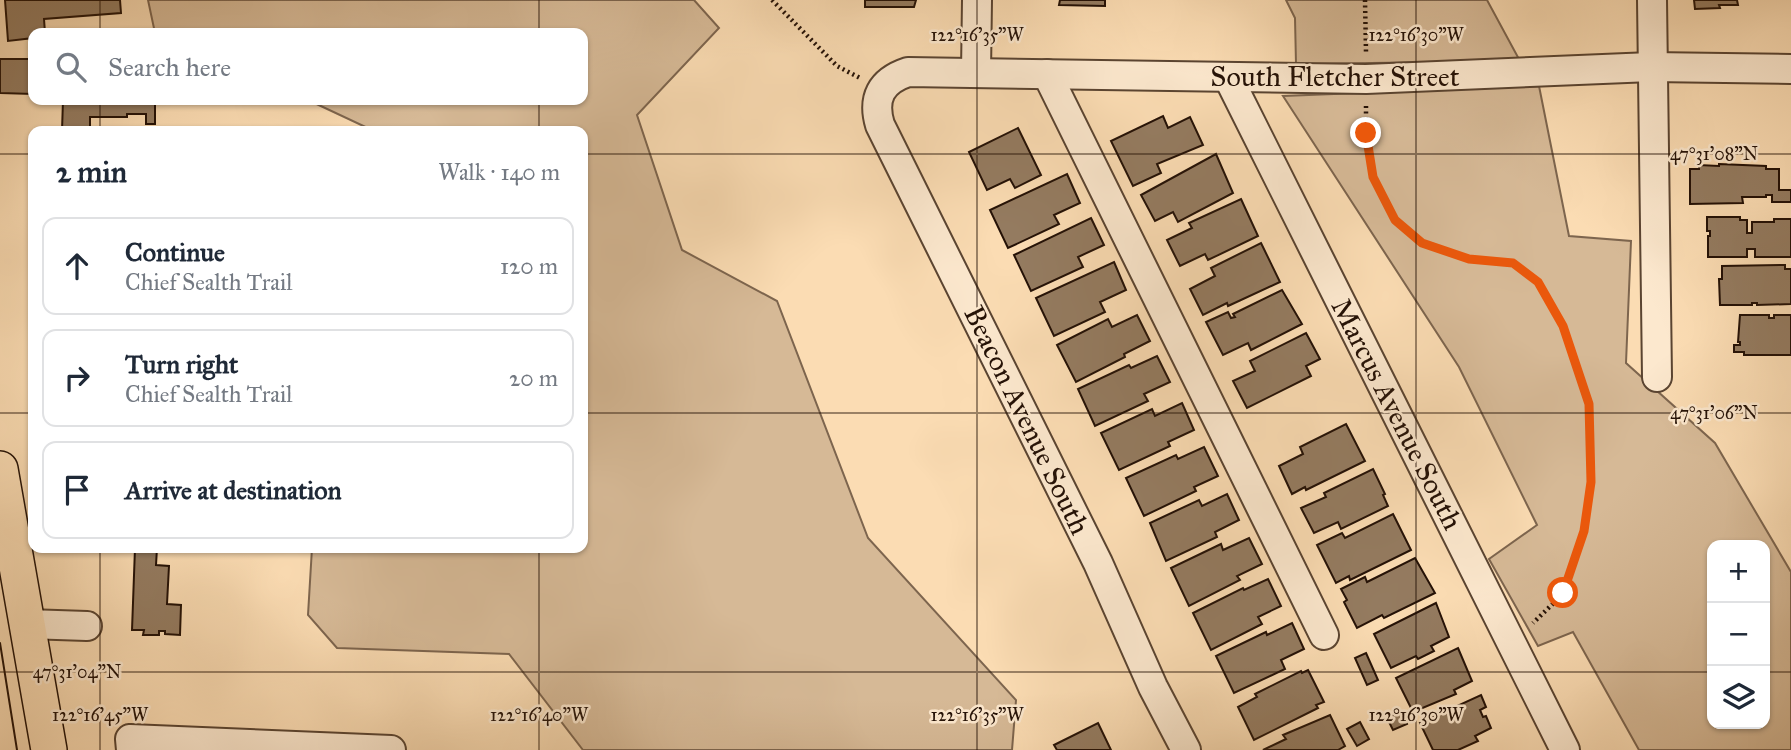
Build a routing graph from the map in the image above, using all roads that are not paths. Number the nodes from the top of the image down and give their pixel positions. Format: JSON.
{"nodes":[{"id":1,"x":977,"y":0,"type":"edge"},
{"id":2,"x":1652,"y":0,"type":"edge"},
{"id":3,"x":1651,"y":67,"type":"junction"},
{"id":4,"x":1791,"y":69,"type":"edge"},
{"id":5,"x":976,"y":72,"type":"junction"},
{"id":6,"x":1048,"y":74,"type":"junction"},
{"id":7,"x":1228,"y":77,"type":"junction"},
{"id":8,"x":882,"y":88,"type":"joint"},
{"id":9,"x":1657,"y":377,"type":"dead end"},
{"id":10,"x":0,"y":469,"type":"edge"},
{"id":11,"x":27,"y":624,"type":"junction"},
{"id":12,"x":87,"y":626,"type":"dead end"},
{"id":13,"x":1324,"y":635,"type":"dead end"},
{"id":14,"x":49,"y":750,"type":"edge"},
{"id":15,"x":131,"y":750,"type":"edge"},
{"id":16,"x":391,"y":750,"type":"edge"},
{"id":17,"x":1186,"y":750,"type":"edge"},
{"id":18,"x":1565,"y":750,"type":"edge"}],
"edges":[{"from":1,"to":5,"type":"street"},
{"from":2,"to":3,"type":"street"},
{"from":3,"to":4,"type":"street","name":"South Fletcher Street"},
{"from":3,"to":7,"type":"street","name":"South Fletcher Street"},
{"from":3,"to":9,"type":"street"},
{"from":5,"to":6,"type":"street","name":"South Fletcher Street"},
{"from":5,"to":8,"type":"street","name":"South Fletcher Street"},
{"from":6,"to":7,"type":"street","name":"South Fletcher Street"},
{"from":6,"to":13,"type":"street"},
{"from":7,"to":18,"type":"street","name":"Marcus Avenue South"},
{"from":8,"to":17,"type":"street","name":"Beacon Avenue South"},
{"from":10,"to":11,"type":"main road"},
{"from":11,"to":12,"type":"street"},
{"from":11,"to":14,"type":"main road"},
{"from":15,"to":16,"type":"street"}]}
